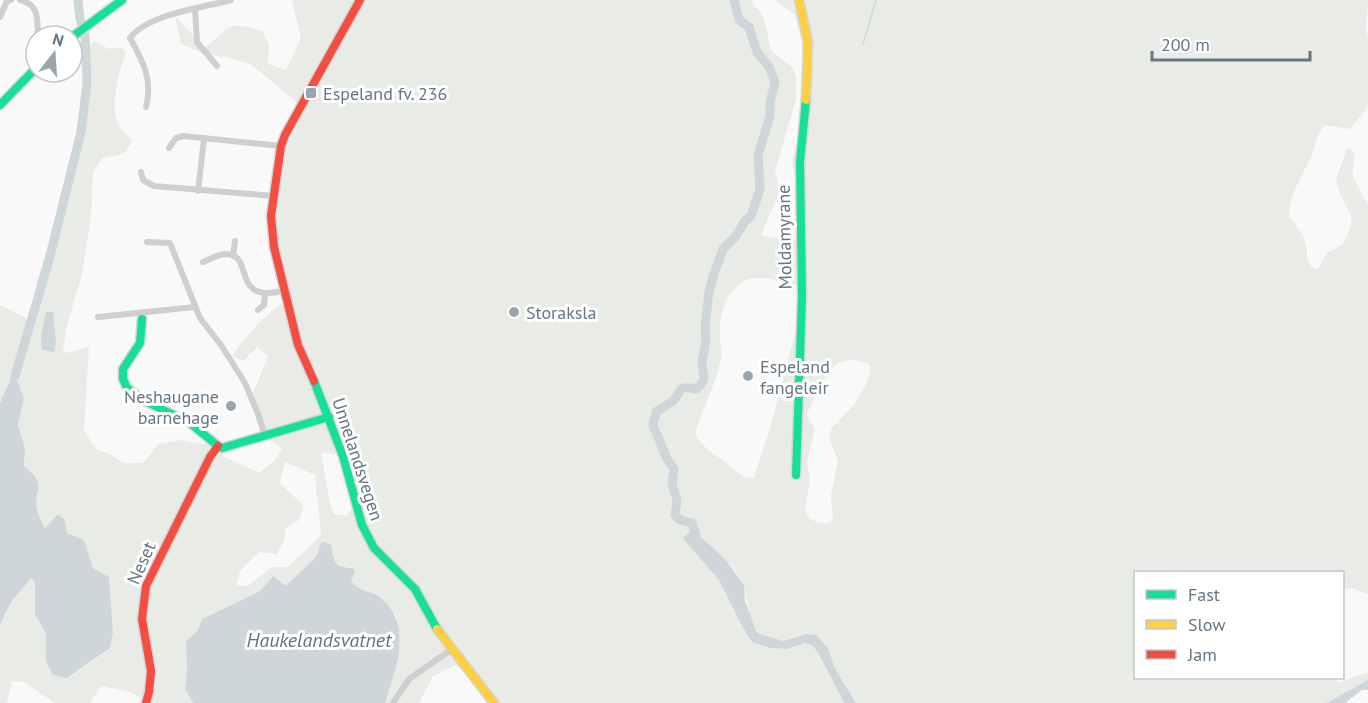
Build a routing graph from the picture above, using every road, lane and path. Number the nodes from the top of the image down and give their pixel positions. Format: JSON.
{"nodes":[{"id":1,"x":11,"y":0,"type":"edge"},
{"id":2,"x":20,"y":0,"type":"edge"},
{"id":3,"x":122,"y":0,"type":"edge"},
{"id":4,"x":231,"y":0,"type":"edge"},
{"id":5,"x":360,"y":0,"type":"edge"},
{"id":6,"x":799,"y":0,"type":"edge"},
{"id":7,"x":195,"y":9,"type":"junction"},
{"id":8,"x":0,"y":17,"type":"edge"},
{"id":9,"x":38,"y":24,"type":"edge"},
{"id":10,"x":84,"y":29,"type":"edge"},
{"id":11,"x":217,"y":66,"type":"dead end"},
{"id":12,"x":24,"y":80,"type":"edge"},
{"id":13,"x":0,"y":105,"type":"edge"},
{"id":14,"x":146,"y":107,"type":"dead end"},
{"id":15,"x":204,"y":139,"type":"junction"},
{"id":16,"x":281,"y":146,"type":"junction"},
{"id":17,"x":169,"y":148,"type":"dead end"},
{"id":18,"x":141,"y":172,"type":"dead end"},
{"id":19,"x":198,"y":191,"type":"junction"},
{"id":20,"x":274,"y":196,"type":"junction"},
{"id":21,"x":235,"y":241,"type":"dead end"},
{"id":22,"x":147,"y":242,"type":"dead end"},
{"id":23,"x":233,"y":256,"type":"junction"},
{"id":24,"x":203,"y":262,"type":"dead end"},
{"id":25,"x":283,"y":291,"type":"junction"},
{"id":26,"x":265,"y":295,"type":"junction"},
{"id":27,"x":195,"y":307,"type":"junction"},
{"id":28,"x":258,"y":310,"type":"dead end"},
{"id":29,"x":98,"y":317,"type":"dead end"},
{"id":30,"x":142,"y":319,"type":"dead end"},
{"id":31,"x":329,"y":417,"type":"junction"},
{"id":32,"x":265,"y":436,"type":"junction"},
{"id":33,"x":218,"y":447,"type":"junction"},
{"id":34,"x":796,"y":475,"type":"dead end"},
{"id":35,"x":452,"y":649,"type":"junction"},
{"id":36,"x":146,"y":703,"type":"edge"},
{"id":37,"x":393,"y":703,"type":"edge"},
{"id":38,"x":494,"y":703,"type":"edge"}],
"edges":[{"from":1,"to":8,"type":"street"},
{"from":2,"to":9,"type":"street"},
{"from":3,"to":10,"type":"street"},
{"from":4,"to":7,"type":"street"},
{"from":5,"to":16,"type":"street","name":"Unnelandsvegen"},
{"from":6,"to":34,"type":"street","name":"Moldamyrane"},
{"from":7,"to":11,"type":"street"},
{"from":7,"to":14,"type":"street"},
{"from":12,"to":13,"type":"street"},
{"from":15,"to":16,"type":"street"},
{"from":15,"to":17,"type":"street"},
{"from":15,"to":19,"type":"street"},
{"from":16,"to":20,"type":"street","name":"Unnelandsvegen"},
{"from":18,"to":19,"type":"street"},
{"from":19,"to":20,"type":"street"},
{"from":20,"to":25,"type":"street","name":"Unnelandsvegen"},
{"from":21,"to":23,"type":"street"},
{"from":22,"to":27,"type":"street"},
{"from":23,"to":24,"type":"street"},
{"from":23,"to":26,"type":"street"},
{"from":25,"to":26,"type":"street"},
{"from":25,"to":31,"type":"street","name":"Unnelandsvegen"},
{"from":26,"to":28,"type":"street"},
{"from":27,"to":29,"type":"street"},
{"from":27,"to":32,"type":"street"},
{"from":30,"to":33,"type":"street"},
{"from":31,"to":32,"type":"street"},
{"from":31,"to":35,"type":"street","name":"Unnelandsvegen"},
{"from":32,"to":33,"type":"street"},
{"from":33,"to":36,"type":"street","name":"Neset"},
{"from":35,"to":37,"type":"street"},
{"from":35,"to":38,"type":"street","name":"Unnelandsvegen"}]}
